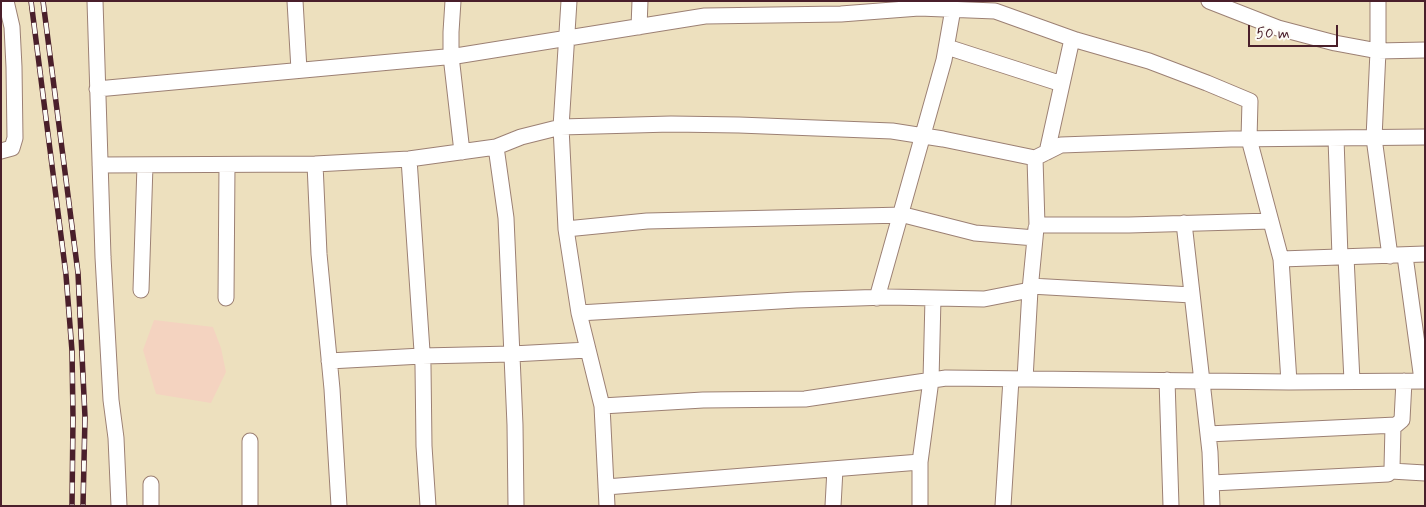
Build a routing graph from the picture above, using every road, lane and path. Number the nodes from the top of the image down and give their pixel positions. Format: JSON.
{"nodes":[{"id":1,"x":6,"y":1,"type":"edge"},
{"id":2,"x":95,"y":1,"type":"edge"},
{"id":3,"x":295,"y":1,"type":"edge"},
{"id":4,"x":453,"y":1,"type":"edge"},
{"id":5,"x":568,"y":1,"type":"edge"},
{"id":6,"x":640,"y":1,"type":"edge"},
{"id":7,"x":1209,"y":1,"type":"edge"},
{"id":8,"x":1378,"y":1,"type":"edge"},
{"id":9,"x":959,"y":7,"type":"edge"},
{"id":10,"x":838,"y":8,"type":"edge"},
{"id":11,"x":639,"y":27,"type":"junction"},
{"id":12,"x":567,"y":38,"type":"junction"},
{"id":13,"x":1072,"y":38,"type":"junction"},
{"id":14,"x":947,"y":47,"type":"junction"},
{"id":15,"x":1425,"y":50,"type":"edge"},
{"id":16,"x":1378,"y":51,"type":"junction"},
{"id":17,"x":8,"y":56,"type":"edge"},
{"id":18,"x":452,"y":56,"type":"junction"},
{"id":19,"x":299,"y":70,"type":"junction"},
{"id":20,"x":1062,"y":84,"type":"junction"},
{"id":21,"x":97,"y":88,"type":"junction"},
{"id":22,"x":561,"y":127,"type":"junction"},
{"id":23,"x":923,"y":136,"type":"junction"},
{"id":24,"x":1425,"y":137,"type":"edge"},
{"id":25,"x":1336,"y":138,"type":"junction"},
{"id":26,"x":1374,"y":138,"type":"junction"},
{"id":27,"x":1249,"y":139,"type":"junction"},
{"id":28,"x":496,"y":147,"type":"junction"},
{"id":29,"x":1,"y":151,"type":"edge"},
{"id":30,"x":462,"y":152,"type":"junction"},
{"id":31,"x":1041,"y":155,"type":"junction"},
{"id":32,"x":409,"y":159,"type":"junction"},
{"id":33,"x":315,"y":164,"type":"junction"},
{"id":34,"x":100,"y":165,"type":"junction"},
{"id":35,"x":145,"y":165,"type":"junction"},
{"id":36,"x":227,"y":165,"type":"junction"},
{"id":37,"x":901,"y":215,"type":"junction"},
{"id":38,"x":1271,"y":221,"type":"junction"},
{"id":39,"x":1184,"y":223,"type":"junction"},
{"id":40,"x":566,"y":229,"type":"junction"},
{"id":41,"x":1036,"y":232,"type":"junction"},
{"id":42,"x":1425,"y":254,"type":"edge"},
{"id":43,"x":1398,"y":256,"type":"junction"},
{"id":44,"x":1343,"y":258,"type":"junction"},
{"id":45,"x":1281,"y":259,"type":"junction"},
{"id":46,"x":1030,"y":288,"type":"junction"},
{"id":47,"x":142,"y":290,"type":"dead end"},
{"id":48,"x":1192,"y":295,"type":"junction"},
{"id":49,"x":226,"y":298,"type":"dead end"},
{"id":50,"x":877,"y":298,"type":"junction"},
{"id":51,"x":933,"y":298,"type":"junction"},
{"id":52,"x":578,"y":314,"type":"junction"},
{"id":53,"x":588,"y":350,"type":"junction"},
{"id":54,"x":512,"y":354,"type":"junction"},
{"id":55,"x":422,"y":356,"type":"junction"},
{"id":56,"x":329,"y":361,"type":"junction"},
{"id":57,"x":1018,"y":379,"type":"junction"},
{"id":58,"x":930,"y":380,"type":"junction"},
{"id":59,"x":1166,"y":380,"type":"junction"},
{"id":60,"x":1203,"y":380,"type":"junction"},
{"id":61,"x":1424,"y":380,"type":"edge"},
{"id":62,"x":1352,"y":381,"type":"junction"},
{"id":63,"x":1404,"y":381,"type":"junction"},
{"id":64,"x":1289,"y":382,"type":"junction"},
{"id":65,"x":602,"y":406,"type":"junction"},
{"id":66,"x":1393,"y":426,"type":"junction"},
{"id":67,"x":1208,"y":434,"type":"junction"},
{"id":68,"x":250,"y":441,"type":"dead end"},
{"id":69,"x":920,"y":462,"type":"junction"},
{"id":70,"x":835,"y":469,"type":"junction"},
{"id":71,"x":1390,"y":471,"type":"junction"},
{"id":72,"x":1425,"y":473,"type":"edge"},
{"id":73,"x":1212,"y":483,"type":"junction"},
{"id":74,"x":151,"y":484,"type":"dead end"},
{"id":75,"x":606,"y":487,"type":"junction"},
{"id":76,"x":119,"y":506,"type":"edge"},
{"id":77,"x":151,"y":506,"type":"edge"},
{"id":78,"x":250,"y":506,"type":"edge"},
{"id":79,"x":339,"y":506,"type":"edge"},
{"id":80,"x":428,"y":506,"type":"edge"},
{"id":81,"x":516,"y":506,"type":"edge"},
{"id":82,"x":607,"y":506,"type":"edge"},
{"id":83,"x":833,"y":506,"type":"edge"},
{"id":84,"x":920,"y":506,"type":"edge"},
{"id":85,"x":1003,"y":506,"type":"edge"},
{"id":86,"x":1171,"y":506,"type":"edge"},
{"id":87,"x":1212,"y":506,"type":"edge"}],
"edges":[{"from":1,"to":17,"type":"street"},
{"from":2,"to":21,"type":"street"},
{"from":3,"to":19,"type":"street"},
{"from":4,"to":18,"type":"street"},
{"from":5,"to":12,"type":"street"},
{"from":6,"to":11,"type":"street"},
{"from":7,"to":16,"type":"street"},
{"from":8,"to":16,"type":"street"},
{"from":9,"to":10,"type":"street"},
{"from":9,"to":13,"type":"street"},
{"from":9,"to":14,"type":"street"},
{"from":10,"to":11,"type":"street"},
{"from":11,"to":12,"type":"street"},
{"from":12,"to":18,"type":"street"},
{"from":12,"to":22,"type":"street"},
{"from":13,"to":20,"type":"street"},
{"from":13,"to":27,"type":"street"},
{"from":14,"to":20,"type":"street"},
{"from":14,"to":23,"type":"street"},
{"from":15,"to":16,"type":"street"},
{"from":16,"to":26,"type":"street"},
{"from":17,"to":29,"type":"street"},
{"from":18,"to":19,"type":"street"},
{"from":18,"to":30,"type":"street"},
{"from":19,"to":21,"type":"street"},
{"from":20,"to":31,"type":"street"},
{"from":21,"to":34,"type":"street"},
{"from":22,"to":23,"type":"street"},
{"from":22,"to":28,"type":"street"},
{"from":22,"to":40,"type":"street"},
{"from":23,"to":31,"type":"street"},
{"from":23,"to":37,"type":"street"},
{"from":24,"to":26,"type":"street"},
{"from":25,"to":26,"type":"street"},
{"from":25,"to":27,"type":"street"},
{"from":25,"to":44,"type":"street"},
{"from":26,"to":43,"type":"street"},
{"from":27,"to":31,"type":"street"},
{"from":27,"to":38,"type":"street"},
{"from":28,"to":30,"type":"street"},
{"from":28,"to":54,"type":"street"},
{"from":30,"to":32,"type":"street"},
{"from":31,"to":41,"type":"street"},
{"from":32,"to":33,"type":"street"},
{"from":32,"to":55,"type":"street"},
{"from":33,"to":36,"type":"street"},
{"from":33,"to":56,"type":"street"},
{"from":34,"to":35,"type":"street"},
{"from":34,"to":76,"type":"street"},
{"from":35,"to":36,"type":"street"},
{"from":35,"to":47,"type":"street"},
{"from":36,"to":49,"type":"street"},
{"from":37,"to":40,"type":"street"},
{"from":37,"to":41,"type":"street"},
{"from":37,"to":50,"type":"street"},
{"from":38,"to":39,"type":"street"},
{"from":38,"to":45,"type":"street"},
{"from":39,"to":41,"type":"street"},
{"from":39,"to":48,"type":"street"},
{"from":40,"to":52,"type":"street"},
{"from":41,"to":46,"type":"street"},
{"from":42,"to":43,"type":"street"},
{"from":43,"to":44,"type":"street"},
{"from":43,"to":61,"type":"street"},
{"from":44,"to":45,"type":"street"},
{"from":44,"to":62,"type":"street"},
{"from":45,"to":64,"type":"street"},
{"from":46,"to":48,"type":"street"},
{"from":46,"to":51,"type":"street"},
{"from":46,"to":57,"type":"street"},
{"from":48,"to":60,"type":"street"},
{"from":50,"to":51,"type":"street"},
{"from":50,"to":52,"type":"street"},
{"from":51,"to":58,"type":"street"},
{"from":52,"to":53,"type":"street"},
{"from":53,"to":54,"type":"street"},
{"from":53,"to":65,"type":"street"},
{"from":54,"to":55,"type":"street"},
{"from":54,"to":81,"type":"street"},
{"from":55,"to":56,"type":"street"},
{"from":55,"to":80,"type":"street"},
{"from":56,"to":79,"type":"street"},
{"from":57,"to":58,"type":"street"},
{"from":57,"to":59,"type":"street"},
{"from":57,"to":85,"type":"street"},
{"from":58,"to":65,"type":"street"},
{"from":58,"to":69,"type":"street"},
{"from":59,"to":60,"type":"street"},
{"from":59,"to":86,"type":"street"},
{"from":60,"to":64,"type":"street"},
{"from":60,"to":67,"type":"street"},
{"from":61,"to":63,"type":"street"},
{"from":62,"to":63,"type":"street"},
{"from":62,"to":64,"type":"street"},
{"from":63,"to":66,"type":"street"},
{"from":65,"to":75,"type":"street"},
{"from":66,"to":67,"type":"street"},
{"from":66,"to":71,"type":"street"},
{"from":67,"to":73,"type":"street"},
{"from":68,"to":78,"type":"street"},
{"from":69,"to":70,"type":"street"},
{"from":69,"to":84,"type":"street"},
{"from":70,"to":75,"type":"street"},
{"from":70,"to":83,"type":"street"},
{"from":71,"to":72,"type":"street"},
{"from":71,"to":73,"type":"street"},
{"from":73,"to":87,"type":"street"},
{"from":74,"to":77,"type":"street"},
{"from":75,"to":82,"type":"street"}]}
